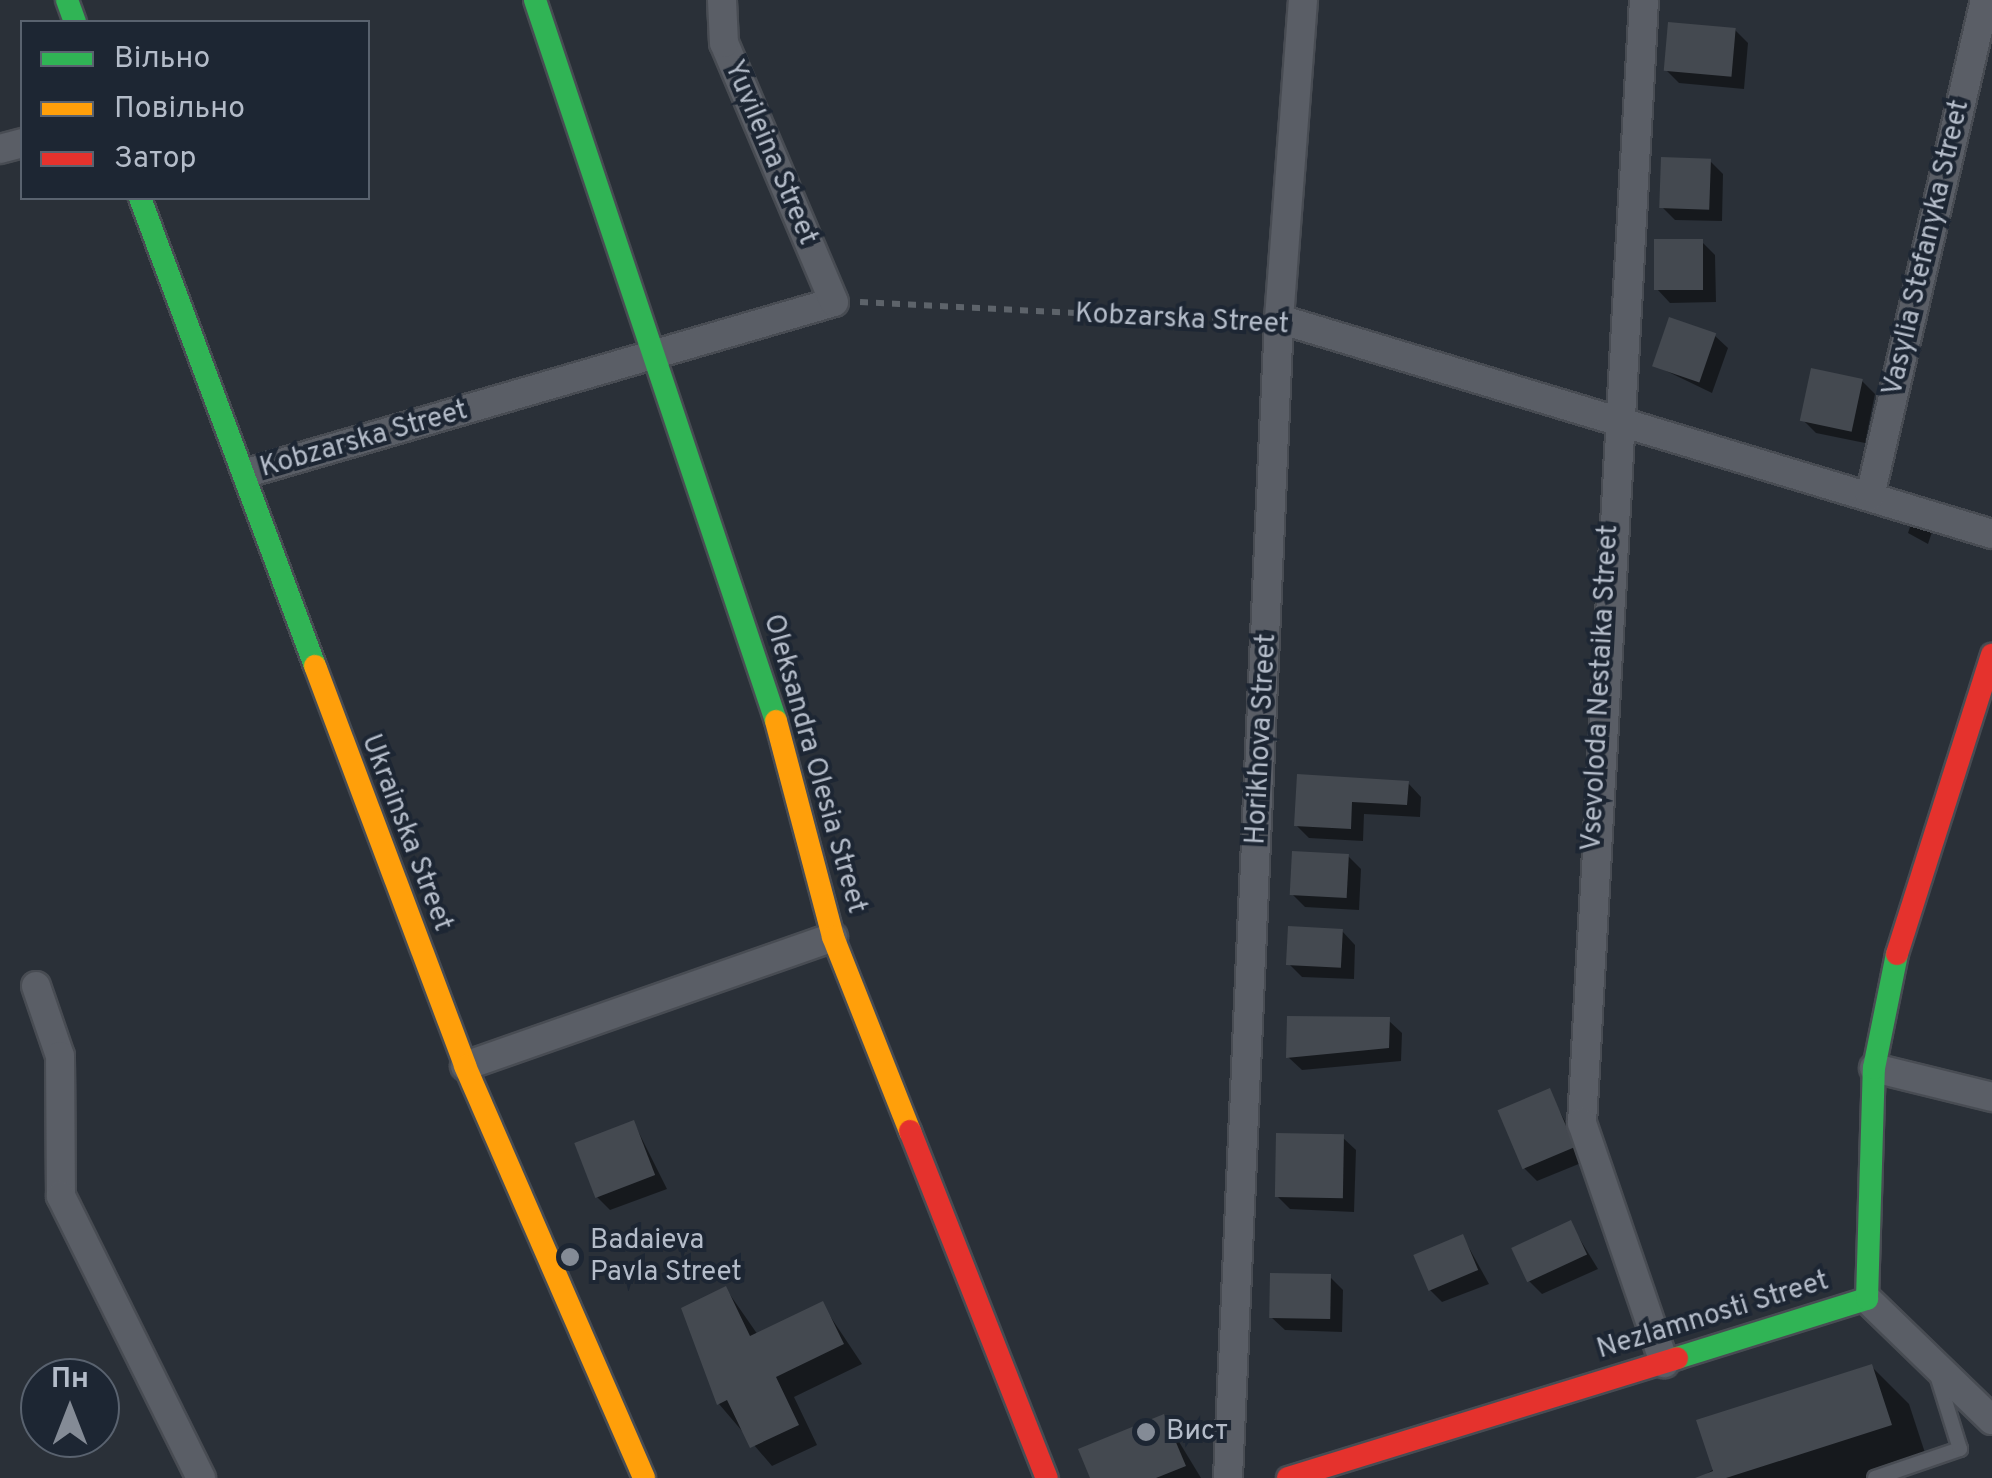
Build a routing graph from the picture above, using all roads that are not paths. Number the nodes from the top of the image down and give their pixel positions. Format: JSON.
{"nodes":[{"id":1,"x":535,"y":0,"type":"edge"},
{"id":2,"x":722,"y":0,"type":"edge"},
{"id":3,"x":1303,"y":0,"type":"edge"},
{"id":4,"x":1644,"y":0,"type":"edge"},
{"id":5,"x":1985,"y":0,"type":"edge"},
{"id":6,"x":141,"y":200,"type":"edge"},
{"id":7,"x":834,"y":302,"type":"joint"},
{"id":8,"x":1279,"y":319,"type":"junction"},
{"id":9,"x":650,"y":361,"type":"junction"},
{"id":10,"x":1615,"y":415,"type":"junction"},
{"id":11,"x":248,"y":473,"type":"junction"},
{"id":12,"x":1870,"y":496,"type":"junction"},
{"id":13,"x":1992,"y":534,"type":"edge"},
{"id":14,"x":1992,"y":655,"type":"edge"},
{"id":15,"x":833,"y":938,"type":"junction"},
{"id":16,"x":36,"y":986,"type":"dead end"},
{"id":17,"x":464,"y":1066,"type":"junction"},
{"id":18,"x":1874,"y":1068,"type":"junction"},
{"id":19,"x":1992,"y":1096,"type":"edge"},
{"id":20,"x":1867,"y":1299,"type":"junction"},
{"id":21,"x":1932,"y":1362,"type":"junction"},
{"id":22,"x":1664,"y":1363,"type":"junction"},
{"id":23,"x":1992,"y":1420,"type":"edge"},
{"id":24,"x":202,"y":1478,"type":"edge"},
{"id":25,"x":644,"y":1478,"type":"edge"},
{"id":26,"x":1046,"y":1478,"type":"edge"},
{"id":27,"x":1228,"y":1478,"type":"edge"},
{"id":28,"x":1288,"y":1478,"type":"edge"},
{"id":29,"x":1877,"y":1478,"type":"edge"}],
"edges":[{"from":1,"to":9,"type":"street","name":"Oleksandra Olesia Street"},
{"from":2,"to":7,"type":"street","name":"Yuvileina Street"},
{"from":3,"to":8,"type":"street","name":"Horikhova Street"},
{"from":4,"to":10,"type":"street","name":"Vsevoloda Nestaika Street"},
{"from":5,"to":12,"type":"street","name":"Vasylia Stefanyka Street"},
{"from":6,"to":11,"type":"street","name":"Ukrainska Street"},
{"from":7,"to":9,"type":"street","name":"Kobzarska Street"},
{"from":8,"to":10,"type":"street","name":"Kobzarska Street"},
{"from":8,"to":27,"type":"street","name":"Horikhova Street"},
{"from":9,"to":11,"type":"street","name":"Kobzarska Street"},
{"from":9,"to":15,"type":"street","name":"Oleksandra Olesia Street"},
{"from":10,"to":12,"type":"street","name":"Kobzarska Street"},
{"from":10,"to":22,"type":"street","name":"Vsevoloda Nestaika Street"},
{"from":11,"to":17,"type":"street","name":"Ukrainska Street"},
{"from":12,"to":13,"type":"street","name":"Kobzarska Street"},
{"from":14,"to":18,"type":"street","name":"Nezlamnosti Street"},
{"from":15,"to":17,"type":"street"},
{"from":15,"to":26,"type":"street","name":"Oleksandra Olesia Street"},
{"from":16,"to":24,"type":"street"},
{"from":17,"to":25,"type":"street","name":"Ukrainska Street"},
{"from":18,"to":19,"type":"street"},
{"from":18,"to":20,"type":"street","name":"Nezlamnosti Street"},
{"from":20,"to":21,"type":"street"},
{"from":20,"to":22,"type":"street","name":"Nezlamnosti Street"},
{"from":21,"to":23,"type":"street"},
{"from":21,"to":29,"type":"lane"},
{"from":22,"to":28,"type":"street","name":"Nezlamnosti Street"}]}
